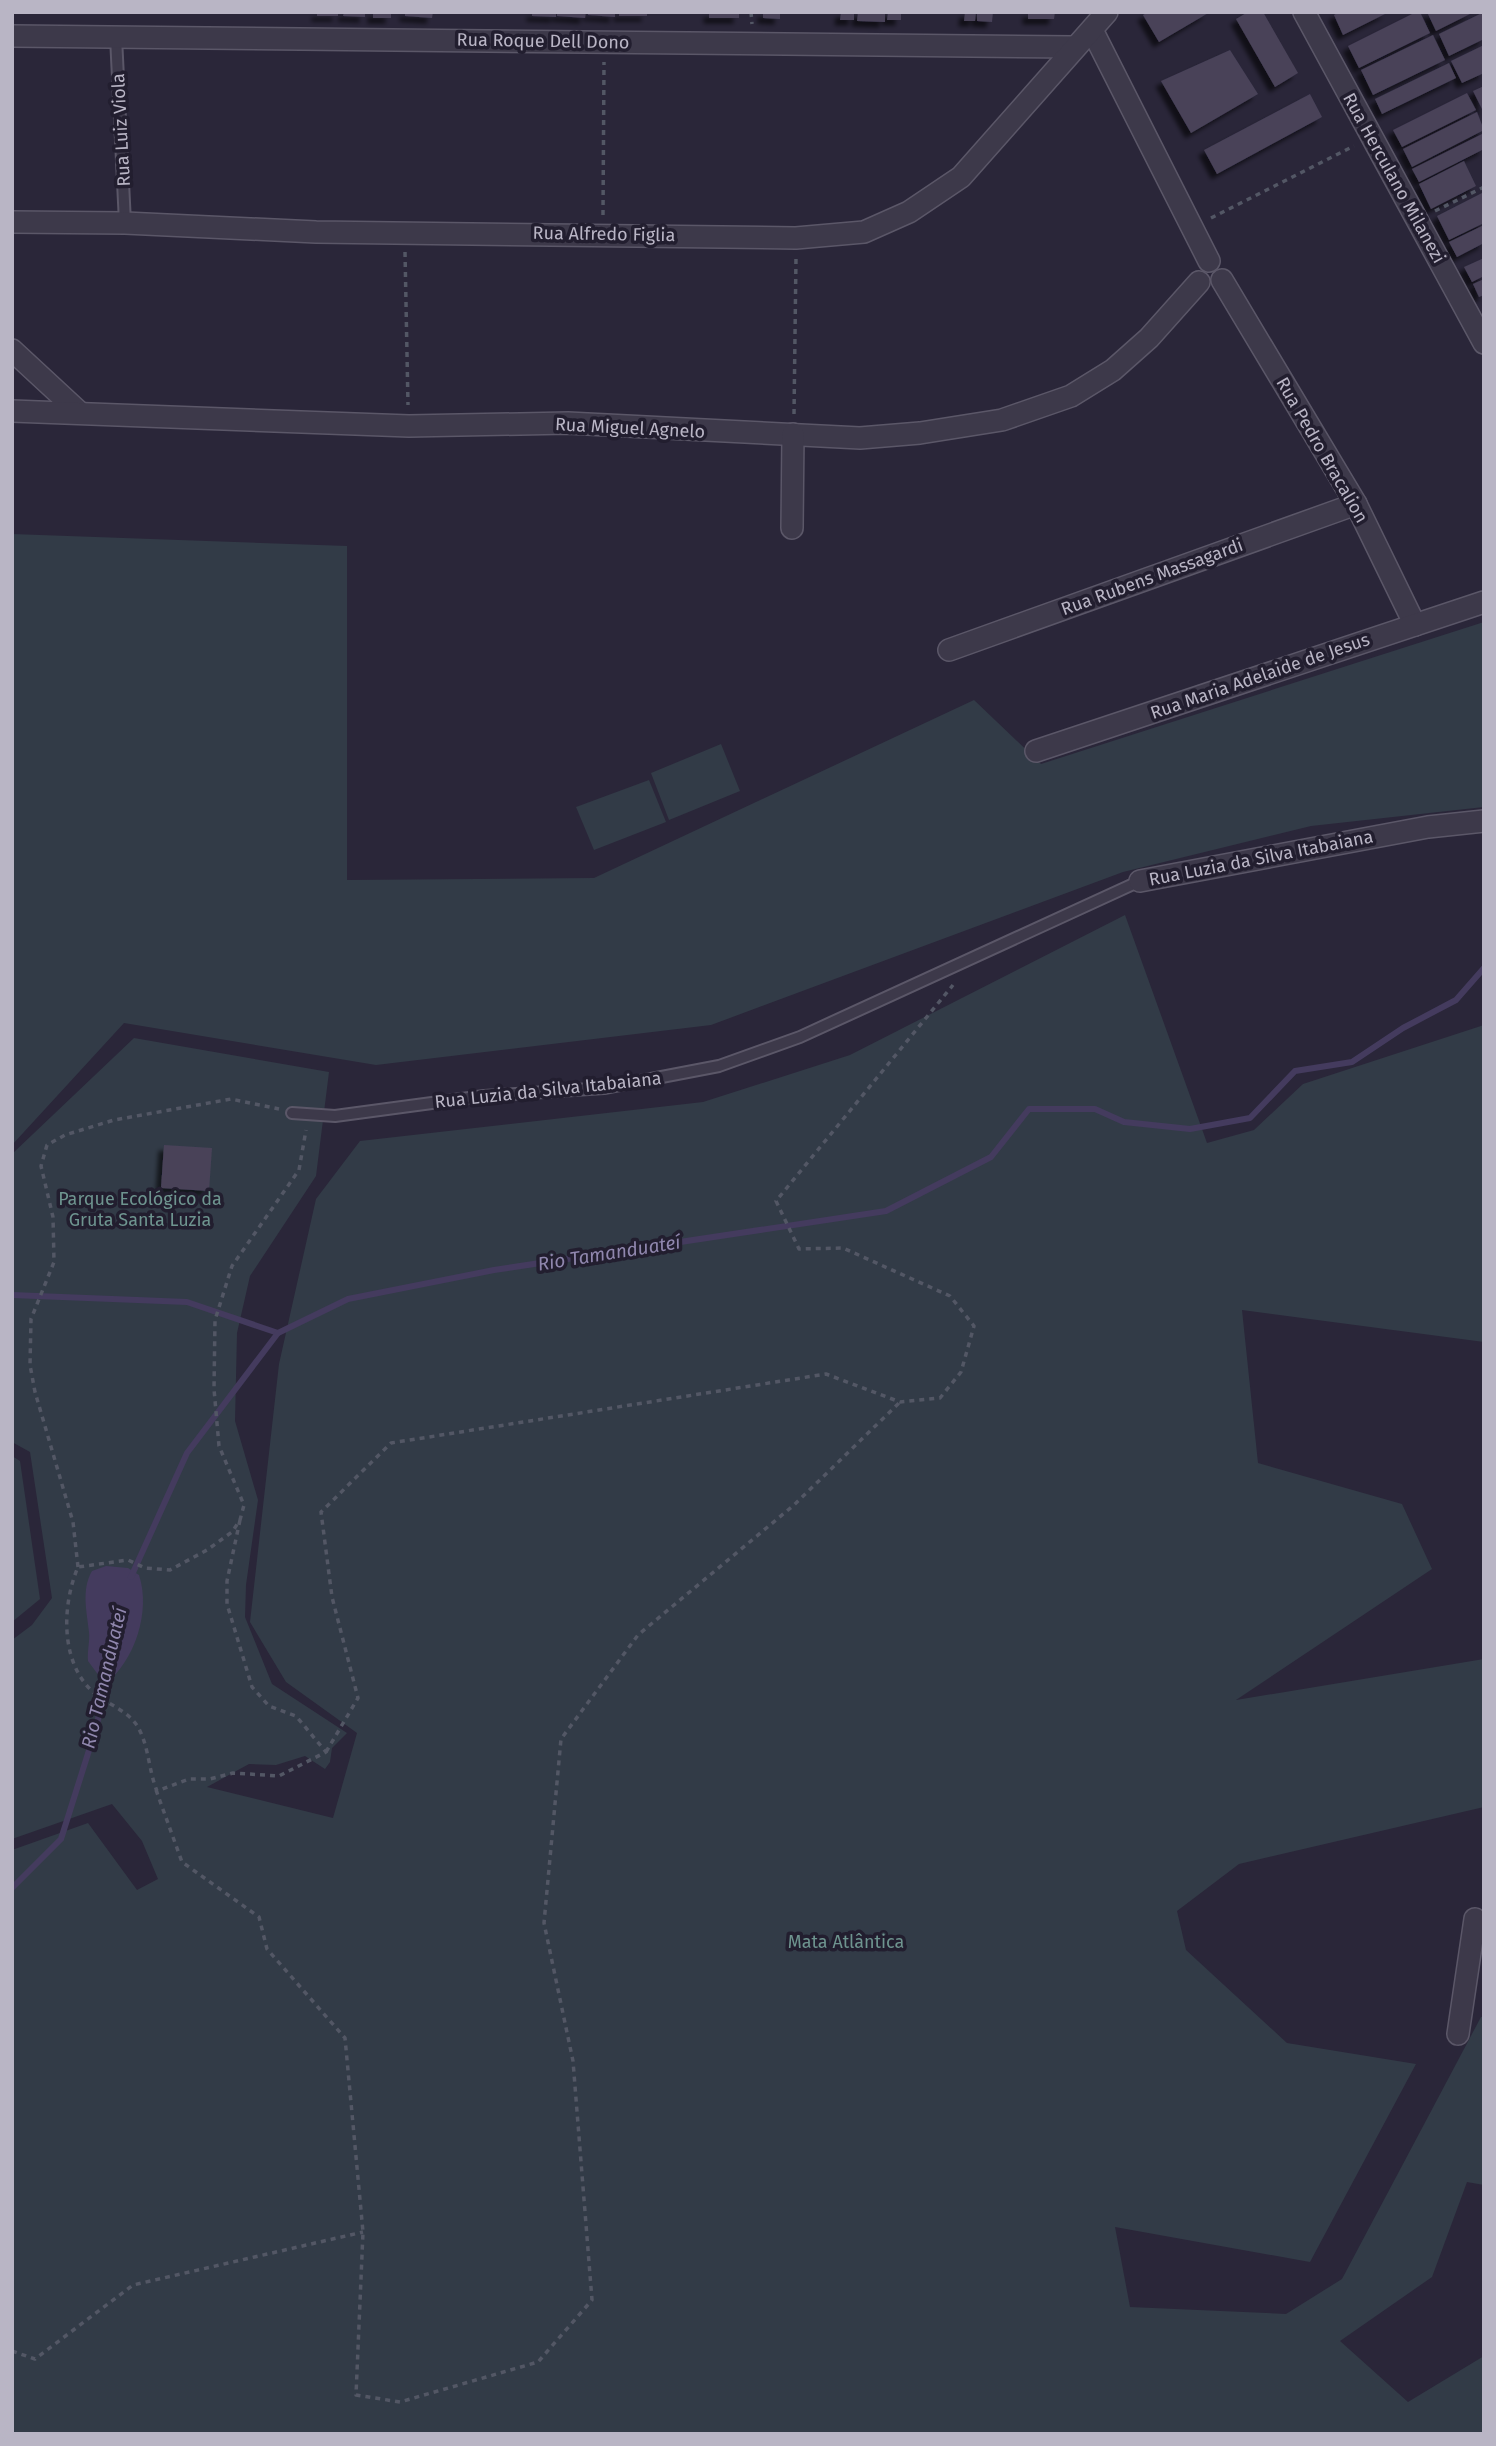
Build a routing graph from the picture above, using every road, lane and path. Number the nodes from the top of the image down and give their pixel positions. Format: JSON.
{"nodes":[{"id":1,"x":1107,"y":12,"type":"edge"},
{"id":2,"x":1304,"y":12,"type":"edge"},
{"id":3,"x":1091,"y":30,"type":"junction"},
{"id":4,"x":12,"y":36,"type":"edge"},
{"id":5,"x":117,"y":37,"type":"junction"},
{"id":6,"x":604,"y":42,"type":"junction"},
{"id":7,"x":1074,"y":47,"type":"junction"},
{"id":8,"x":1371,"y":137,"type":"junction"},
{"id":9,"x":1484,"y":187,"type":"edge"},
{"id":10,"x":1417,"y":220,"type":"junction"},
{"id":11,"x":12,"y":222,"type":"edge"},
{"id":12,"x":125,"y":223,"type":"junction"},
{"id":13,"x":1191,"y":228,"type":"junction"},
{"id":14,"x":405,"y":232,"type":"junction"},
{"id":15,"x":603,"y":233,"type":"junction"},
{"id":16,"x":796,"y":238,"type":"junction"},
{"id":17,"x":1209,"y":261,"type":"junction"},
{"id":18,"x":1222,"y":279,"type":"junction"},
{"id":19,"x":1199,"y":282,"type":"junction"},
{"id":20,"x":1484,"y":343,"type":"edge"},
{"id":21,"x":12,"y":350,"type":"edge"},
{"id":22,"x":12,"y":411,"type":"edge"},
{"id":23,"x":79,"y":412,"type":"junction"},
{"id":24,"x":408,"y":426,"type":"junction"},
{"id":25,"x":793,"y":434,"type":"junction"},
{"id":26,"x":1356,"y":505,"type":"junction"},
{"id":27,"x":792,"y":528,"type":"dead end"},
{"id":28,"x":1484,"y":601,"type":"edge"},
{"id":29,"x":1415,"y":625,"type":"junction"},
{"id":30,"x":949,"y":650,"type":"dead end"},
{"id":31,"x":1036,"y":751,"type":"dead end"},
{"id":32,"x":1484,"y":821,"type":"edge"},
{"id":33,"x":1140,"y":881,"type":"joint"},
{"id":34,"x":976,"y":957,"type":"junction"},
{"id":35,"x":292,"y":1113,"type":"junction"},
{"id":36,"x":900,"y":1402,"type":"junction"},
{"id":37,"x":240,"y":1520,"type":"junction"},
{"id":38,"x":78,"y":1567,"type":"junction"},
{"id":39,"x":326,"y":1752,"type":"junction"},
{"id":40,"x":155,"y":1785,"type":"junction"},
{"id":41,"x":1475,"y":1919,"type":"dead end"},
{"id":42,"x":1474,"y":1997,"type":"edge"},
{"id":43,"x":1458,"y":2034,"type":"dead end"},
{"id":44,"x":363,"y":2232,"type":"junction"},
{"id":45,"x":12,"y":2351,"type":"edge"}],
"edges":[{"from":1,"to":3,"type":"street","name":"Rua Alfredo Figlia"},
{"from":2,"to":8,"type":"street","name":"Rua Herculano Milanezi"},
{"from":3,"to":7,"type":"street","name":"Rua Alfredo Figlia"},
{"from":3,"to":13,"type":"street"},
{"from":4,"to":5,"type":"street","name":"Rua Roque Dell Dono"},
{"from":5,"to":6,"type":"street","name":"Rua Roque Dell Dono"},
{"from":5,"to":12,"type":"lane","name":"Rua Luiz Viola"},
{"from":6,"to":7,"type":"street","name":"Rua Roque Dell Dono"},
{"from":6,"to":15,"type":"path"},
{"from":7,"to":16,"type":"street","name":"Rua Alfredo Figlia"},
{"from":8,"to":10,"type":"street","name":"Rua Herculano Milanezi"},
{"from":8,"to":13,"type":"path"},
{"from":9,"to":10,"type":"path"},
{"from":10,"to":20,"type":"street","name":"Rua Herculano Milanezi"},
{"from":11,"to":12,"type":"street","name":"Rua Alfredo Figlia"},
{"from":12,"to":14,"type":"street","name":"Rua Alfredo Figlia"},
{"from":13,"to":17,"type":"street"},
{"from":14,"to":15,"type":"street","name":"Rua Alfredo Figlia"},
{"from":14,"to":24,"type":"path"},
{"from":15,"to":16,"type":"street","name":"Rua Alfredo Figlia"},
{"from":16,"to":25,"type":"path"},
{"from":17,"to":18,"type":"street"},
{"from":17,"to":19,"type":"street"},
{"from":18,"to":19,"type":"street"},
{"from":18,"to":26,"type":"street","name":"Rua Pedro Bracalion"},
{"from":19,"to":25,"type":"street","name":"Rua Miguel Agnelo"},
{"from":21,"to":23,"type":"street"},
{"from":22,"to":23,"type":"street","name":"Rua Miguel Agnelo"},
{"from":23,"to":24,"type":"street","name":"Rua Miguel Agnelo"},
{"from":24,"to":25,"type":"street","name":"Rua Miguel Agnelo"},
{"from":25,"to":27,"type":"street"},
{"from":26,"to":29,"type":"street","name":"Rua Pedro Bracalion"},
{"from":26,"to":30,"type":"street","name":"Rua Rubens Massagardi"},
{"from":28,"to":29,"type":"street","name":"Rua Maria Adelaide de Jesus"},
{"from":29,"to":31,"type":"street","name":"Rua Maria Adelaide de Jesus"},
{"from":32,"to":33,"type":"street","name":"Rua Luzia da Silva Itabaiana"},
{"from":33,"to":34,"type":"lane","name":"Rua Luzia da Silva Itabaiana"},
{"from":34,"to":35,"type":"lane","name":"Rua Luzia da Silva Itabaiana"},
{"from":34,"to":36,"type":"path"},
{"from":35,"to":37,"type":"path"},
{"from":35,"to":38,"type":"path"},
{"from":36,"to":39,"type":"path"},
{"from":36,"to":44,"type":"path"},
{"from":37,"to":38,"type":"path"},
{"from":37,"to":39,"type":"path"},
{"from":38,"to":40,"type":"path"},
{"from":39,"to":40,"type":"path"},
{"from":40,"to":44,"type":"path"},
{"from":41,"to":42,"type":"street"},
{"from":42,"to":43,"type":"street"},
{"from":44,"to":45,"type":"path"}]}
